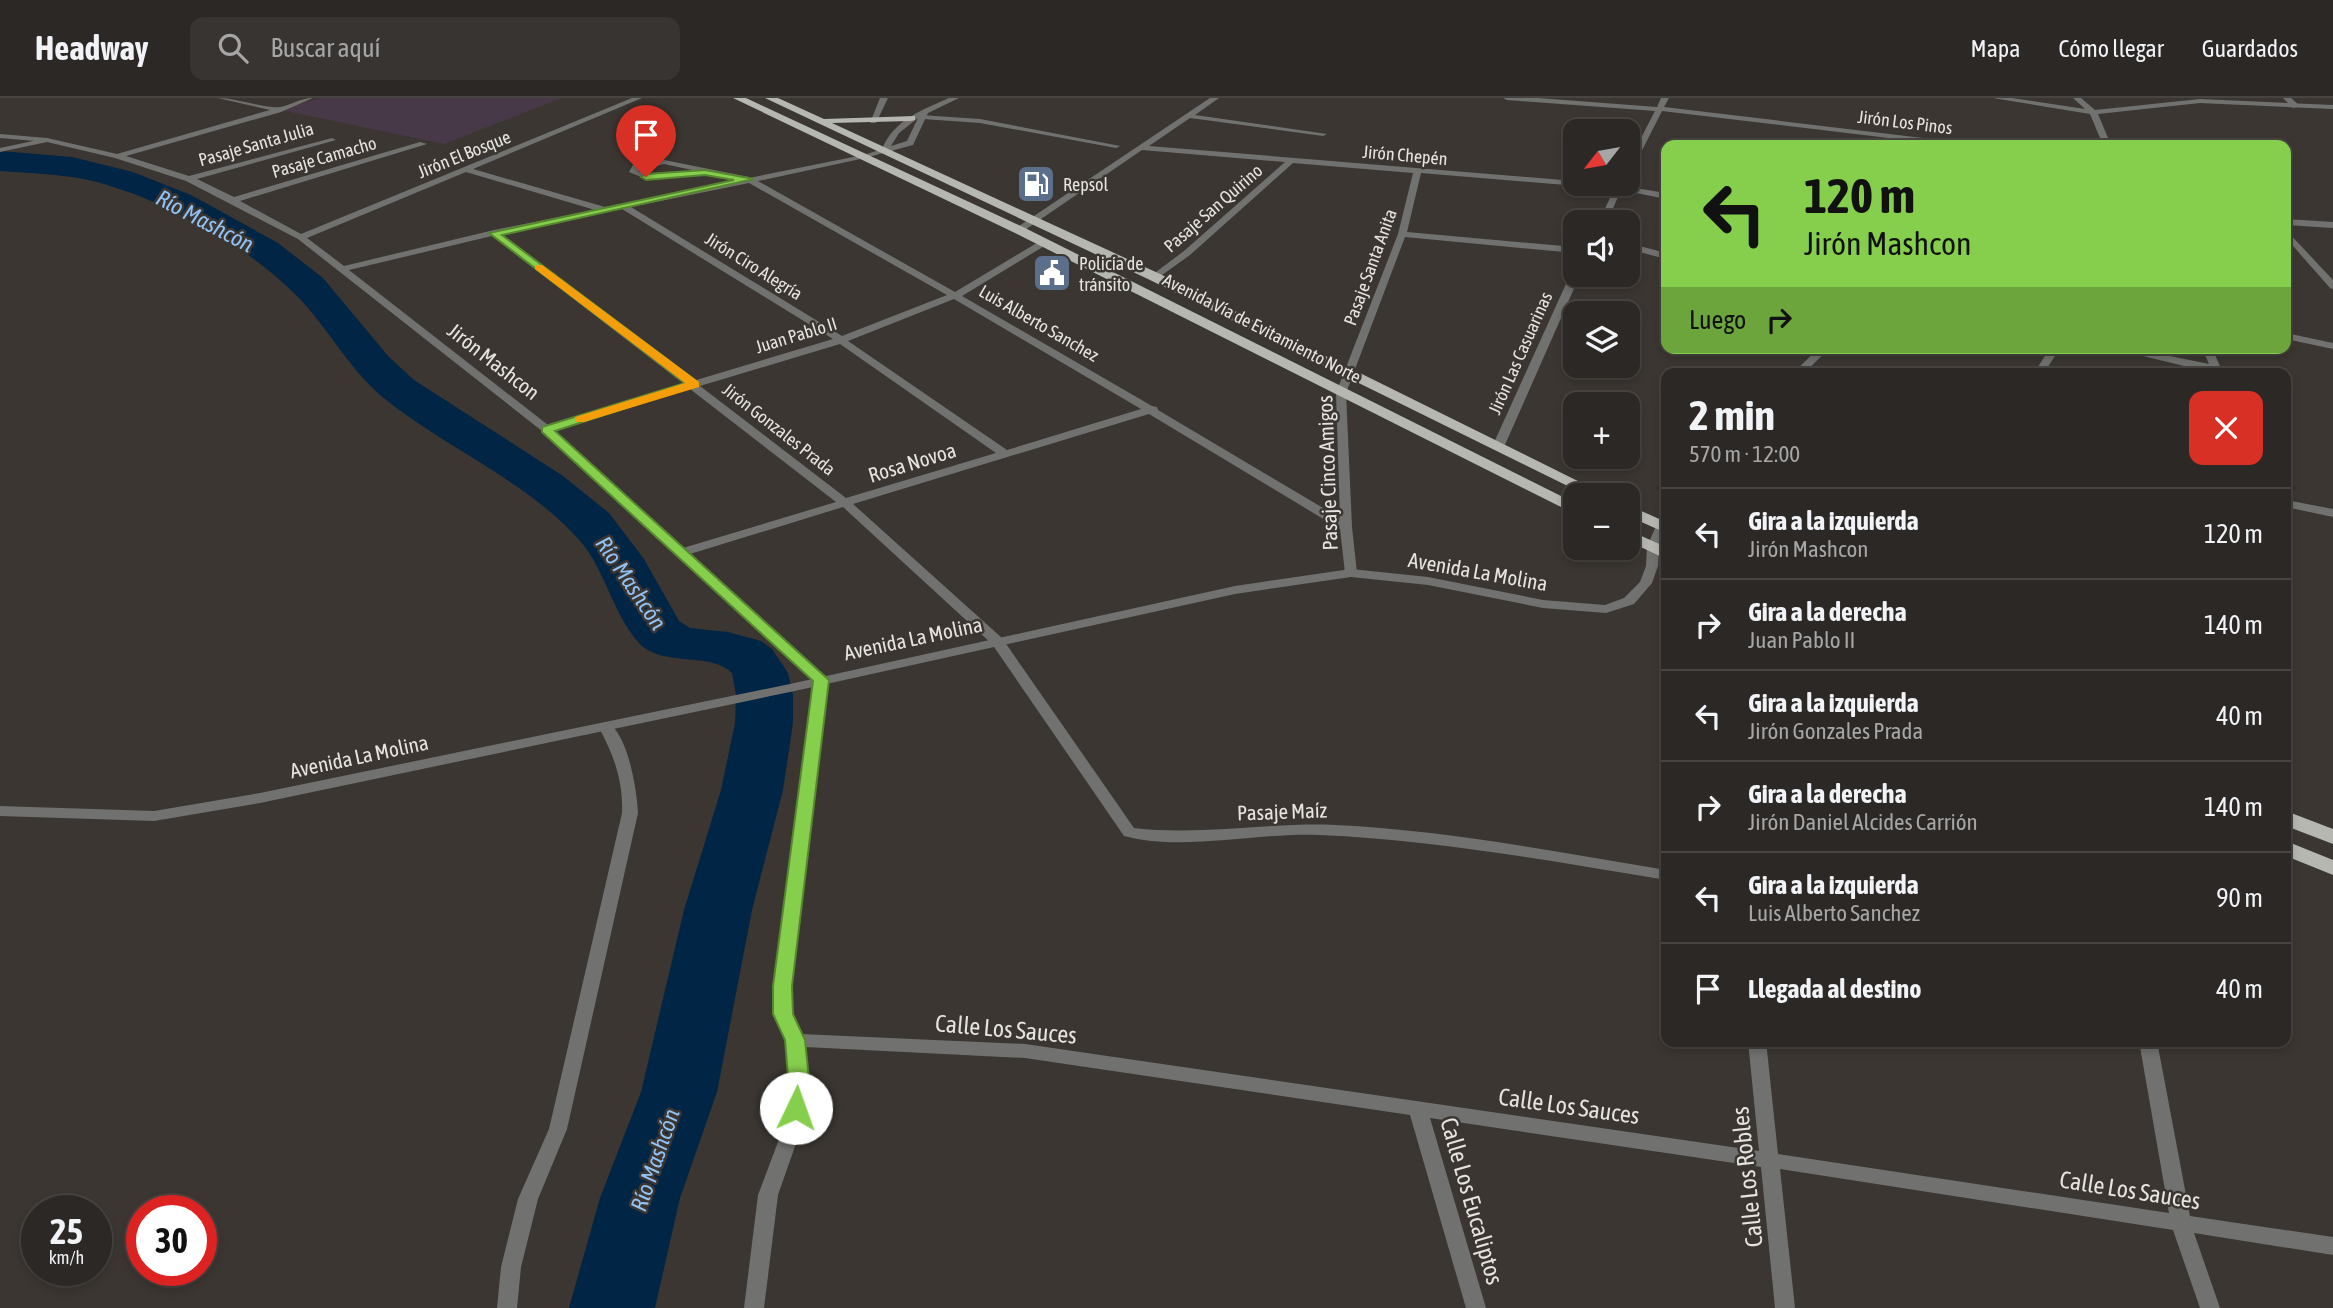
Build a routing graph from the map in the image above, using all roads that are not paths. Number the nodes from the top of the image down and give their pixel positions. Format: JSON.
{"nodes":[{"id":1,"x":222,"y":98,"type":"edge"},
{"id":2,"x":309,"y":98,"type":"edge"},
{"id":3,"x":638,"y":98,"type":"edge"},
{"id":4,"x":738,"y":98,"type":"edge"},
{"id":5,"x":770,"y":98,"type":"edge"},
{"id":6,"x":884,"y":98,"type":"edge"},
{"id":7,"x":955,"y":98,"type":"edge"},
{"id":8,"x":1215,"y":98,"type":"edge"},
{"id":9,"x":1507,"y":98,"type":"edge"},
{"id":10,"x":1665,"y":98,"type":"edge"},
{"id":11,"x":1997,"y":98,"type":"edge"},
{"id":12,"x":2077,"y":98,"type":"edge"},
{"id":13,"x":2287,"y":98,"type":"edge"},
{"id":14,"x":2296,"y":106,"type":"junction"},
{"id":15,"x":2333,"y":107,"type":"edge"},
{"id":16,"x":1660,"y":108,"type":"junction"},
{"id":17,"x":278,"y":110,"type":"junction"},
{"id":18,"x":2093,"y":112,"type":"junction"},
{"id":19,"x":920,"y":116,"type":"junction"},
{"id":20,"x":1188,"y":116,"type":"junction"},
{"id":21,"x":820,"y":120,"type":"junction"},
{"id":22,"x":873,"y":121,"type":"junction"},
{"id":23,"x":1323,"y":134,"type":"dead end"},
{"id":24,"x":0,"y":136,"type":"edge"},
{"id":25,"x":47,"y":140,"type":"junction"},
{"id":26,"x":332,"y":140,"type":"dead end"},
{"id":27,"x":1924,"y":140,"type":"edge"},
{"id":28,"x":2105,"y":140,"type":"edge"},
{"id":29,"x":422,"y":144,"type":"dead end"},
{"id":30,"x":1116,"y":146,"type":"dead end"},
{"id":31,"x":1640,"y":147,"type":"edge"},
{"id":32,"x":1142,"y":148,"type":"junction"},
{"id":33,"x":0,"y":150,"type":"edge"},
{"id":34,"x":885,"y":151,"type":"junction"},
{"id":35,"x":117,"y":156,"type":"junction"},
{"id":36,"x":865,"y":156,"type":"junction"},
{"id":37,"x":1290,"y":162,"type":"junction"},
{"id":38,"x":469,"y":170,"type":"junction"},
{"id":39,"x":1417,"y":172,"type":"junction"},
{"id":40,"x":705,"y":173,"type":"junction"},
{"id":41,"x":190,"y":179,"type":"junction"},
{"id":42,"x":749,"y":179,"type":"junction"},
{"id":43,"x":1563,"y":182,"type":"edge"},
{"id":44,"x":1640,"y":190,"type":"edge"},
{"id":45,"x":1661,"y":195,"type":"edge"},
{"id":46,"x":233,"y":200,"type":"junction"},
{"id":47,"x":623,"y":206,"type":"junction"},
{"id":48,"x":606,"y":210,"type":"junction"},
{"id":49,"x":1033,"y":221,"type":"junction"},
{"id":50,"x":2291,"y":222,"type":"edge"},
{"id":51,"x":2333,"y":225,"type":"edge"},
{"id":52,"x":1020,"y":230,"type":"junction"},
{"id":53,"x":494,"y":233,"type":"junction"},
{"id":54,"x":1402,"y":234,"type":"junction"},
{"id":55,"x":301,"y":237,"type":"junction"},
{"id":56,"x":2291,"y":239,"type":"edge"},
{"id":57,"x":1043,"y":243,"type":"junction"},
{"id":58,"x":1563,"y":249,"type":"edge"},
{"id":59,"x":1640,"y":250,"type":"edge"},
{"id":60,"x":1661,"y":255,"type":"edge"},
{"id":61,"x":343,"y":269,"type":"junction"},
{"id":62,"x":1155,"y":277,"type":"junction"},
{"id":63,"x":2333,"y":286,"type":"edge"},
{"id":64,"x":1570,"y":287,"type":"edge"},
{"id":65,"x":957,"y":295,"type":"junction"},
{"id":66,"x":2291,"y":337,"type":"edge"},
{"id":67,"x":841,"y":340,"type":"junction"},
{"id":68,"x":2333,"y":346,"type":"edge"},
{"id":69,"x":1819,"y":354,"type":"edge"},
{"id":70,"x":2142,"y":354,"type":"edge"},
{"id":71,"x":1803,"y":368,"type":"edge"},
{"id":72,"x":2204,"y":368,"type":"edge"},
{"id":73,"x":1348,"y":371,"type":"junction"},
{"id":74,"x":694,"y":384,"type":"junction"},
{"id":75,"x":1341,"y":393,"type":"junction"},
{"id":76,"x":1153,"y":409,"type":"junction"},
{"id":77,"x":547,"y":429,"type":"junction"},
{"id":78,"x":1498,"y":447,"type":"junction"},
{"id":79,"x":1004,"y":453,"type":"junction"},
{"id":80,"x":1573,"y":483,"type":"edge"},
{"id":81,"x":845,"y":503,"type":"junction"},
{"id":82,"x":1563,"y":503,"type":"edge"},
{"id":83,"x":2291,"y":505,"type":"edge"},
{"id":84,"x":2333,"y":513,"type":"edge"},
{"id":85,"x":1640,"y":515,"type":"edge"},
{"id":86,"x":1661,"y":524,"type":"edge"},
{"id":87,"x":1346,"y":527,"type":"junction"},
{"id":88,"x":1640,"y":541,"type":"edge"},
{"id":89,"x":1659,"y":551,"type":"edge"},
{"id":90,"x":682,"y":552,"type":"junction"},
{"id":91,"x":1351,"y":573,"type":"junction"},
{"id":92,"x":998,"y":641,"type":"junction"},
{"id":93,"x":821,"y":680,"type":"junction"},
{"id":94,"x":606,"y":726,"type":"junction"},
{"id":95,"x":0,"y":811,"type":"edge"},
{"id":96,"x":2291,"y":820,"type":"edge"},
{"id":97,"x":2333,"y":837,"type":"edge"},
{"id":98,"x":2291,"y":850,"type":"edge"},
{"id":99,"x":2333,"y":867,"type":"edge"},
{"id":100,"x":1661,"y":874,"type":"edge"},
{"id":101,"x":795,"y":1040,"type":"junction"},
{"id":102,"x":1758,"y":1047,"type":"edge"},
{"id":103,"x":2149,"y":1047,"type":"edge"},
{"id":104,"x":1418,"y":1109,"type":"junction"},
{"id":105,"x":1769,"y":1160,"type":"junction"},
{"id":106,"x":2180,"y":1223,"type":"junction"},
{"id":107,"x":2333,"y":1246,"type":"edge"},
{"id":108,"x":507,"y":1308,"type":"edge"},
{"id":109,"x":754,"y":1308,"type":"edge"},
{"id":110,"x":763,"y":1308,"type":"edge"},
{"id":111,"x":1476,"y":1308,"type":"edge"},
{"id":112,"x":1786,"y":1308,"type":"edge"},
{"id":113,"x":2210,"y":1308,"type":"edge"}],
"edges":[{"from":1,"to":17,"type":"street"},
{"from":2,"to":17,"type":"street"},
{"from":3,"to":38,"type":"street","name":"Jirón El Bosque"},
{"from":4,"to":36,"type":"highway","name":"Avenida Vía de Evitamiento Norte"},
{"from":5,"to":21,"type":"highway","name":"Avenida Vía de Evitamiento Norte"},
{"from":6,"to":22,"type":"street"},
{"from":7,"to":19,"type":"street"},
{"from":8,"to":20,"type":"street"},
{"from":9,"to":16,"type":"street","name":"Jirón Los Pinos"},
{"from":10,"to":16,"type":"street"},
{"from":11,"to":18,"type":"street"},
{"from":12,"to":18,"type":"street"},
{"from":13,"to":14,"type":"street"},
{"from":14,"to":15,"type":"street"},
{"from":14,"to":18,"type":"street"},
{"from":16,"to":27,"type":"street","name":"Jirón Los Pinos"},
{"from":16,"to":31,"type":"street"},
{"from":17,"to":35,"type":"street"},
{"from":18,"to":28,"type":"street"},
{"from":19,"to":22,"type":"highway"},
{"from":19,"to":30,"type":"street"},
{"from":19,"to":34,"type":"street"},
{"from":19,"to":34,"type":"street"},
{"from":20,"to":23,"type":"street"},
{"from":20,"to":32,"type":"street"},
{"from":21,"to":22,"type":"highway"},
{"from":21,"to":34,"type":"highway","name":"Avenida Vía de Evitamiento Norte"},
{"from":24,"to":25,"type":"street","name":"Jirón Mashcon"},
{"from":25,"to":33,"type":"street"},
{"from":25,"to":35,"type":"street","name":"Jirón Mashcon"},
{"from":26,"to":41,"type":"street","name":"Pasaje Santa Julia"},
{"from":29,"to":46,"type":"street","name":"Pasaje Camacho"},
{"from":32,"to":37,"type":"street","name":"Jirón Chepén"},
{"from":32,"to":49,"type":"street"},
{"from":34,"to":36,"type":"street"},
{"from":34,"to":49,"type":"highway","name":"Avenida Vía de Evitamiento Norte"},
{"from":35,"to":41,"type":"street","name":"Jirón Mashcon"},
{"from":36,"to":42,"type":"street"},
{"from":36,"to":52,"type":"highway","name":"Avenida Vía de Evitamiento Norte"},
{"from":37,"to":39,"type":"street","name":"Jirón Chepén"},
{"from":37,"to":62,"type":"street","name":"Pasaje San Quirino"},
{"from":38,"to":48,"type":"street"},
{"from":38,"to":55,"type":"street","name":"Jirón El Bosque"},
{"from":39,"to":43,"type":"street","name":"Jirón Chepén"},
{"from":39,"to":54,"type":"street","name":"Pasaje Santa Anita"},
{"from":40,"to":40,"type":"street","name":"Luis Alberto Sanchez"},
{"from":40,"to":42,"type":"street","name":"Luis Alberto Sanchez"},
{"from":41,"to":46,"type":"street","name":"Jirón Mashcon"},
{"from":42,"to":47,"type":"street"},
{"from":42,"to":65,"type":"street","name":"Luis Alberto Sanchez"},
{"from":44,"to":45,"type":"street","name":"Jirón Chepén"},
{"from":46,"to":55,"type":"street","name":"Jirón Mashcon"},
{"from":47,"to":48,"type":"street"},
{"from":47,"to":67,"type":"street","name":"Jirón Ciro Alegría"},
{"from":48,"to":53,"type":"street"},
{"from":49,"to":52,"type":"street"},
{"from":49,"to":62,"type":"highway","name":"Avenida Vía de Evitamiento Norte"},
{"from":50,"to":51,"type":"street"},
{"from":52,"to":57,"type":"highway","name":"Avenida Vía de Evitamiento Norte"},
{"from":53,"to":61,"type":"street"},
{"from":53,"to":74,"type":"street","name":"Jirón Gonzales Prada"},
{"from":54,"to":58,"type":"street"},
{"from":54,"to":73,"type":"street","name":"Pasaje Santa Anita"},
{"from":55,"to":61,"type":"street","name":"Jirón Mashcon"},
{"from":56,"to":63,"type":"street"},
{"from":57,"to":65,"type":"street","name":"Juan Pablo II"},
{"from":57,"to":75,"type":"highway","name":"Avenida Vía de Evitamiento Norte"},
{"from":59,"to":60,"type":"street"},
{"from":61,"to":77,"type":"street","name":"Jirón Mashcon"},
{"from":62,"to":73,"type":"highway","name":"Avenida Vía de Evitamiento Norte"},
{"from":64,"to":78,"type":"street","name":"Jirón Las Casuarinas"},
{"from":65,"to":67,"type":"street","name":"Juan Pablo II"},
{"from":65,"to":76,"type":"street","name":"Luis Alberto Sanchez"},
{"from":66,"to":68,"type":"street"},
{"from":67,"to":74,"type":"street","name":"Juan Pablo II"},
{"from":67,"to":79,"type":"street","name":"Jirón Ciro Alegría"},
{"from":69,"to":71,"type":"street"},
{"from":70,"to":72,"type":"street"},
{"from":73,"to":75,"type":"street","name":"Pasaje Cinco Amigos"},
{"from":73,"to":78,"type":"highway","name":"Avenida Vía de Evitamiento Norte"},
{"from":74,"to":77,"type":"street","name":"Juan Pablo II"},
{"from":74,"to":81,"type":"street","name":"Jirón Gonzales Prada"},
{"from":75,"to":82,"type":"highway","name":"Avenida Vía de Evitamiento Norte"},
{"from":75,"to":87,"type":"street","name":"Pasaje Cinco Amigos"},
{"from":76,"to":79,"type":"street","name":"Rosa Novoa"},
{"from":76,"to":87,"type":"street","name":"Luis Alberto Sanchez"},
{"from":77,"to":90,"type":"street","name":"Jirón Mashcon"},
{"from":78,"to":80,"type":"highway","name":"Avenida Vía de Evitamiento Norte"},
{"from":79,"to":81,"type":"street","name":"Rosa Novoa"},
{"from":81,"to":90,"type":"street","name":"Rosa Novoa"},
{"from":81,"to":92,"type":"street","name":"Jirón Gonzales Prada"},
{"from":83,"to":84,"type":"street"},
{"from":85,"to":86,"type":"highway"},
{"from":87,"to":91,"type":"street","name":"Pasaje Cinco Amigos"},
{"from":88,"to":89,"type":"highway"},
{"from":89,"to":91,"type":"street","name":"Avenida La Molina"},
{"from":90,"to":93,"type":"street","name":"Jirón Mashcon"},
{"from":91,"to":92,"type":"street","name":"Avenida La Molina"},
{"from":92,"to":93,"type":"street","name":"Avenida La Molina"},
{"from":92,"to":100,"type":"street","name":"Pasaje Maíz"},
{"from":93,"to":94,"type":"street","name":"Avenida La Molina"},
{"from":93,"to":101,"type":"street"},
{"from":94,"to":95,"type":"street","name":"Avenida La Molina"},
{"from":94,"to":108,"type":"street"},
{"from":96,"to":97,"type":"highway"},
{"from":98,"to":99,"type":"highway"},
{"from":101,"to":104,"type":"street","name":"Calle Los Sauces"},
{"from":101,"to":109,"type":"street"},
{"from":102,"to":105,"type":"street","name":"Calle Los Robles"},
{"from":103,"to":106,"type":"street"},
{"from":104,"to":105,"type":"street","name":"Calle Los Sauces"},
{"from":104,"to":111,"type":"street","name":"Calle Los Eucaliptos"},
{"from":105,"to":106,"type":"street","name":"Calle Los Sauces"},
{"from":105,"to":112,"type":"street","name":"Calle Los Robles"},
{"from":106,"to":107,"type":"street","name":"Calle Los Sauces"},
{"from":106,"to":113,"type":"street"},
{"from":109,"to":110,"type":"street"}]}
